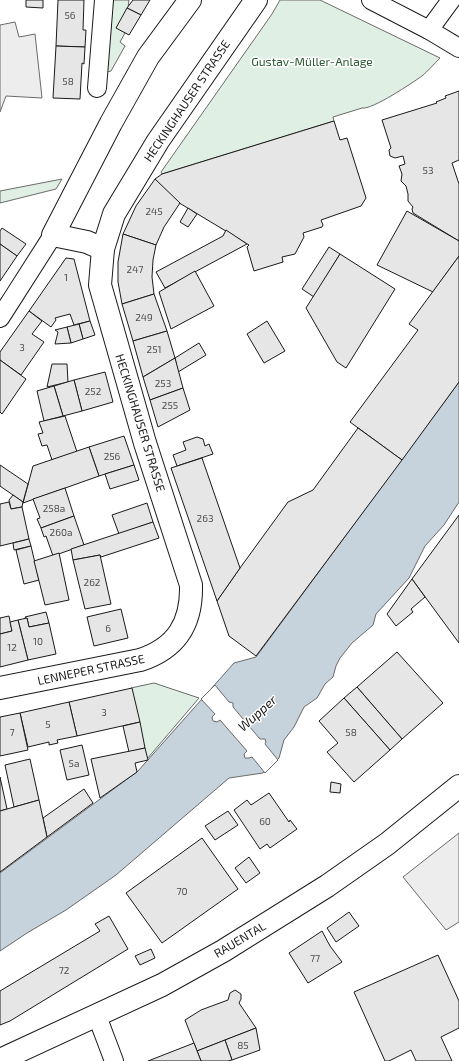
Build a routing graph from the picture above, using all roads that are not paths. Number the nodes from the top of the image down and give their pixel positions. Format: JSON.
{"nodes":[{"id":1,"x":104,"y":0,"type":"edge"},
{"id":2,"x":256,"y":0,"type":"edge"},
{"id":3,"x":370,"y":0,"type":"edge"},
{"id":4,"x":451,"y":0,"type":"edge"},
{"id":5,"x":181,"y":5,"type":"edge"},
{"id":6,"x":429,"y":30,"type":"junction"},
{"id":7,"x":459,"y":48,"type":"edge"},
{"id":8,"x":97,"y":88,"type":"dead end"},
{"id":9,"x":53,"y":235,"type":"junction"},
{"id":10,"x":103,"y":249,"type":"junction"},
{"id":11,"x":0,"y":318,"type":"edge"},
{"id":12,"x":191,"y":594,"type":"joint"},
{"id":13,"x":0,"y":688,"type":"edge"},
{"id":14,"x":459,"y":786,"type":"edge"},
{"id":15,"x":97,"y":1016,"type":"junction"},
{"id":16,"x":0,"y":1060,"type":"edge"},
{"id":17,"x":114,"y":1061,"type":"edge"}],
"edges":[{"from":1,"to":8,"type":"street"},
{"from":2,"to":10,"type":"main road","name":"HECKINGHAUSER STRASSE"},
{"from":3,"to":6,"type":"street"},
{"from":4,"to":6,"type":"street"},
{"from":5,"to":9,"type":"main road"},
{"from":6,"to":7,"type":"street"},
{"from":9,"to":10,"type":"main road"},
{"from":9,"to":11,"type":"street"},
{"from":10,"to":12,"type":"main road","name":"HECKINGHAUSER STRASSE"},
{"from":12,"to":13,"type":"main road","name":"LENNEPER STRASSE"},
{"from":14,"to":15,"type":"main road","name":"RAUENTAL"},
{"from":15,"to":16,"type":"main road","name":"RAUENTAL"},
{"from":15,"to":17,"type":"street"}]}
